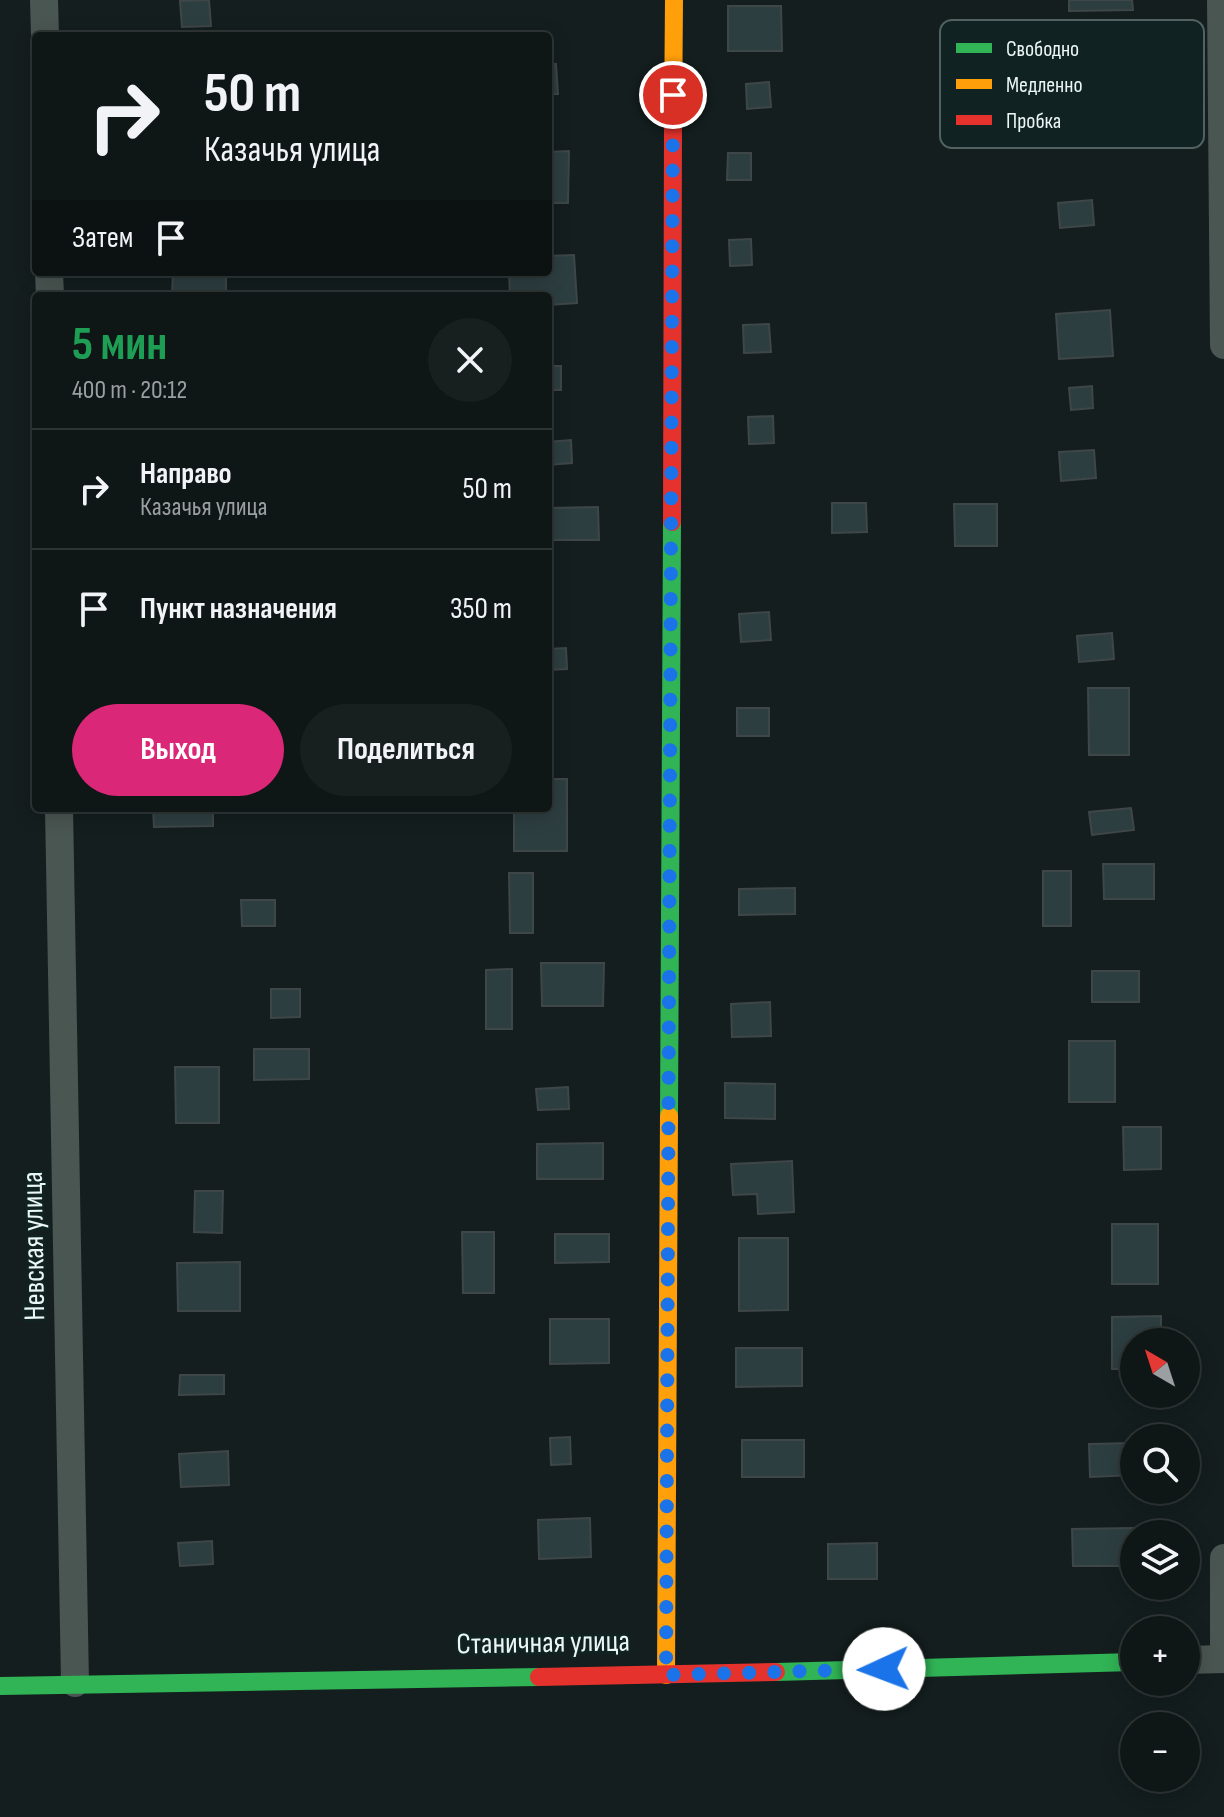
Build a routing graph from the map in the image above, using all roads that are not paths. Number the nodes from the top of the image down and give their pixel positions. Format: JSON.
{"nodes":[{"id":1,"x":44,"y":0,"type":"edge"},
{"id":2,"x":674,"y":0,"type":"edge"},
{"id":3,"x":1221,"y":0,"type":"edge"},
{"id":4,"x":45,"y":32,"type":"edge"},
{"id":5,"x":1224,"y":345,"type":"edge"},
{"id":6,"x":59,"y":812,"type":"edge"},
{"id":7,"x":1224,"y":1558,"type":"edge"},
{"id":8,"x":1224,"y":1659,"type":"edge"},
{"id":9,"x":1200,"y":1660,"type":"edge"},
{"id":10,"x":1120,"y":1662,"type":"edge"},
{"id":11,"x":666,"y":1675,"type":"junction"},
{"id":12,"x":75,"y":1683,"type":"junction"},
{"id":13,"x":0,"y":1686,"type":"edge"}],
"edges":[{"from":1,"to":4,"type":"street"},
{"from":2,"to":11,"type":"street"},
{"from":3,"to":5,"type":"street"},
{"from":6,"to":12,"type":"street","name":"Невская улица"},
{"from":7,"to":8,"type":"street"},
{"from":8,"to":9,"type":"street"},
{"from":10,"to":11,"type":"street","name":"Станичная улица"},
{"from":11,"to":12,"type":"street","name":"Станичная улица"},
{"from":12,"to":13,"type":"street","name":"Станичная улица"}]}
